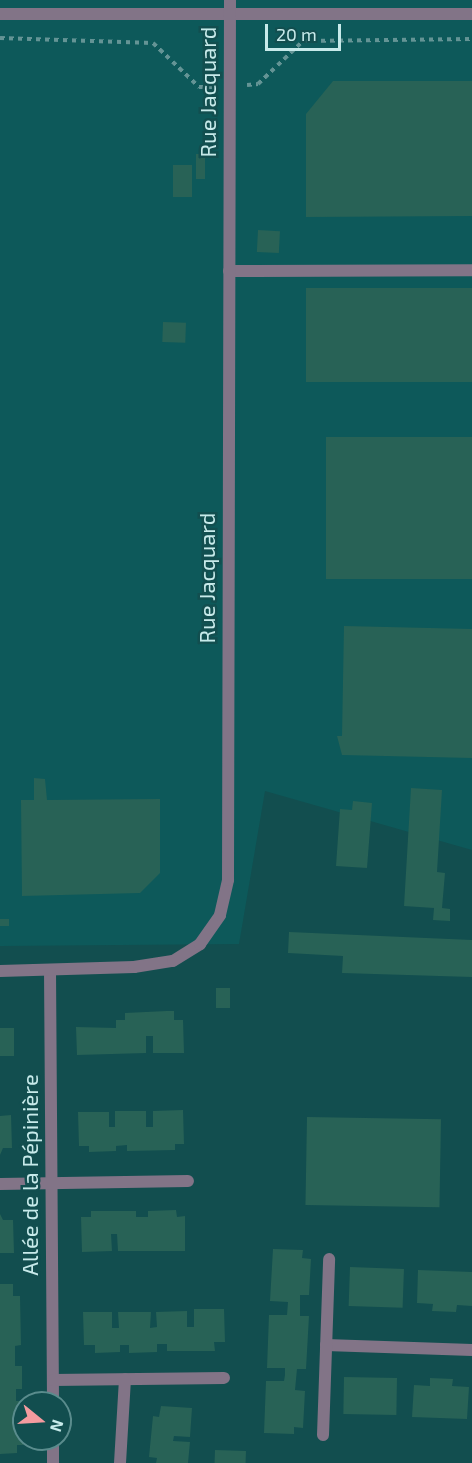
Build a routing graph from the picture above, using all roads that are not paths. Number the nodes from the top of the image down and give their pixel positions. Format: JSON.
{"nodes":[{"id":1,"x":230,"y":0,"type":"edge"},
{"id":2,"x":0,"y":14,"type":"edge"},
{"id":3,"x":472,"y":14,"type":"edge"},
{"id":4,"x":230,"y":16,"type":"junction"},
{"id":5,"x":472,"y":270,"type":"edge"},
{"id":6,"x":229,"y":271,"type":"junction"},
{"id":7,"x":50,"y":970,"type":"junction"},
{"id":8,"x":0,"y":971,"type":"edge"},
{"id":9,"x":188,"y":1181,"type":"dead end"},
{"id":10,"x":0,"y":1184,"type":"edge"},
{"id":11,"x":52,"y":1184,"type":"junction"},
{"id":12,"x":328,"y":1259,"type":"dead end"},
{"id":13,"x":326,"y":1345,"type":"junction"},
{"id":14,"x":472,"y":1350,"type":"edge"},
{"id":15,"x":224,"y":1378,"type":"dead end"},
{"id":16,"x":125,"y":1379,"type":"junction"},
{"id":17,"x":52,"y":1380,"type":"junction"},
{"id":18,"x":52,"y":1391,"type":"edge"},
{"id":19,"x":323,"y":1436,"type":"dead end"},
{"id":20,"x":120,"y":1463,"type":"edge"}],
"edges":[{"from":1,"to":4,"type":"street","name":"Rue Jacquard"},
{"from":2,"to":4,"type":"street"},
{"from":3,"to":4,"type":"street"},
{"from":4,"to":6,"type":"street","name":"Rue Jacquard"},
{"from":5,"to":6,"type":"street"},
{"from":6,"to":7,"type":"street","name":"Rue Jacquard"},
{"from":7,"to":8,"type":"street","name":"Rue Jacquard"},
{"from":7,"to":11,"type":"street","name":"Allée de la Pépinière"},
{"from":9,"to":11,"type":"street"},
{"from":10,"to":11,"type":"street"},
{"from":11,"to":17,"type":"street","name":"Allée de la Pépinière"},
{"from":12,"to":13,"type":"street"},
{"from":13,"to":14,"type":"street"},
{"from":13,"to":19,"type":"street"},
{"from":15,"to":16,"type":"street"},
{"from":16,"to":17,"type":"street"},
{"from":16,"to":20,"type":"street"},
{"from":17,"to":18,"type":"street","name":"Allée de la Pépinière"}]}
